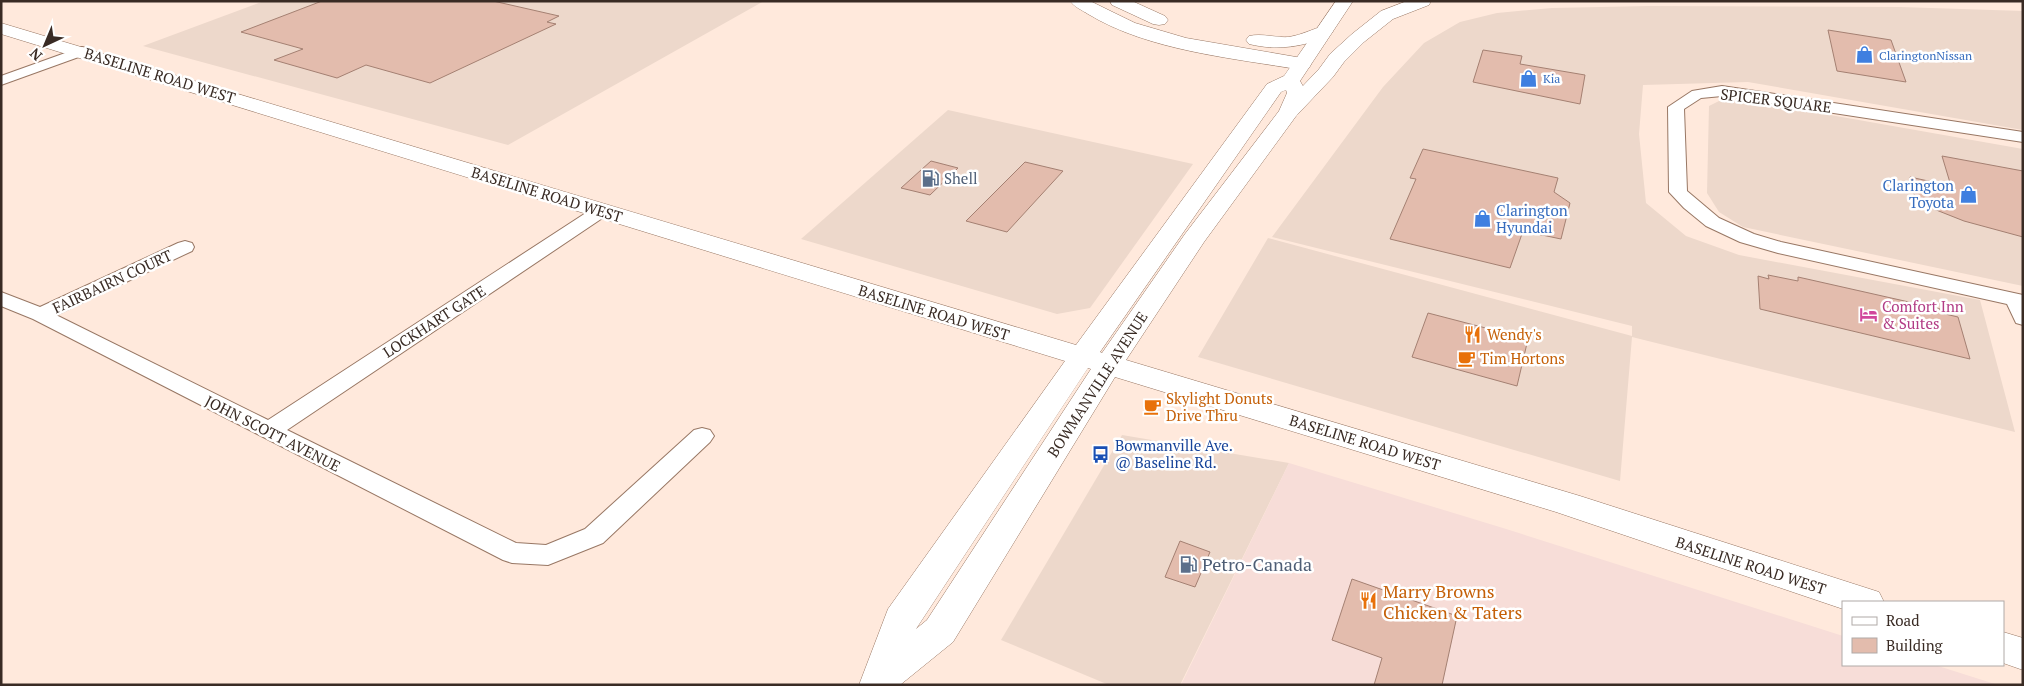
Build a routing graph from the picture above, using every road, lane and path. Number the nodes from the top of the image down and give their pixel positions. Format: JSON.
{"nodes":[{"id":1,"x":1078,"y":1,"type":"edge"},
{"id":2,"x":1118,"y":1,"type":"edge"},
{"id":3,"x":1345,"y":1,"type":"edge"},
{"id":4,"x":1423,"y":1,"type":"edge"},
{"id":5,"x":1,"y":28,"type":"edge"},
{"id":6,"x":1324,"y":31,"type":"junction"},
{"id":7,"x":82,"y":51,"type":"junction"},
{"id":8,"x":1296,"y":72,"type":"junction"},
{"id":9,"x":1,"y":81,"type":"edge"},
{"id":10,"x":1289,"y":112,"type":"junction"},
{"id":11,"x":2023,"y":137,"type":"edge"},
{"id":12,"x":601,"y":211,"type":"junction"},
{"id":13,"x":186,"y":247,"type":"dead end"},
{"id":14,"x":1,"y":298,"type":"edge"},
{"id":15,"x":2019,"y":300,"type":"edge"},
{"id":16,"x":40,"y":315,"type":"junction"},
{"id":17,"x":2023,"y":319,"type":"edge"},
{"id":18,"x":1095,"y":361,"type":"junction"},
{"id":19,"x":268,"y":431,"type":"junction"},
{"id":20,"x":702,"y":436,"type":"dead end"},
{"id":21,"x":1863,"y":601,"type":"edge"},
{"id":22,"x":2004,"y":647,"type":"edge"},
{"id":23,"x":2023,"y":654,"type":"edge"},
{"id":24,"x":879,"y":681,"type":"edge"}],
"edges":[{"from":1,"to":8,"type":"main road"},
{"from":2,"to":6,"type":"main road"},
{"from":3,"to":6,"type":"main road","name":"BOWMANVILLE AVENUE"},
{"from":4,"to":10,"type":"main road"},
{"from":5,"to":7,"type":"main road","name":"BASELINE ROAD WEST"},
{"from":6,"to":8,"type":"main road","name":"BOWMANVILLE AVENUE"},
{"from":7,"to":9,"type":"street"},
{"from":7,"to":12,"type":"main road","name":"BASELINE ROAD WEST"},
{"from":8,"to":10,"type":"main road","name":"BOWMANVILLE AVENUE"},
{"from":8,"to":18,"type":"main road","name":"BOWMANVILLE AVENUE"},
{"from":10,"to":18,"type":"main road","name":"BOWMANVILLE AVENUE"},
{"from":11,"to":15,"type":"street","name":"SPICER SQUARE"},
{"from":12,"to":18,"type":"main road","name":"BASELINE ROAD WEST"},
{"from":12,"to":19,"type":"street","name":"LOCKHART GATE"},
{"from":13,"to":16,"type":"street","name":"FAIRBAIRN COURT"},
{"from":14,"to":16,"type":"street","name":"JOHN SCOTT AVENUE"},
{"from":15,"to":17,"type":"street","name":"SPICER SQUARE"},
{"from":16,"to":19,"type":"street","name":"JOHN SCOTT AVENUE"},
{"from":18,"to":21,"type":"main road","name":"BASELINE ROAD WEST"},
{"from":18,"to":24,"type":"main road","name":"BOWMANVILLE AVENUE"},
{"from":19,"to":20,"type":"street","name":"JOHN SCOTT AVENUE"},
{"from":22,"to":23,"type":"main road"}]}
